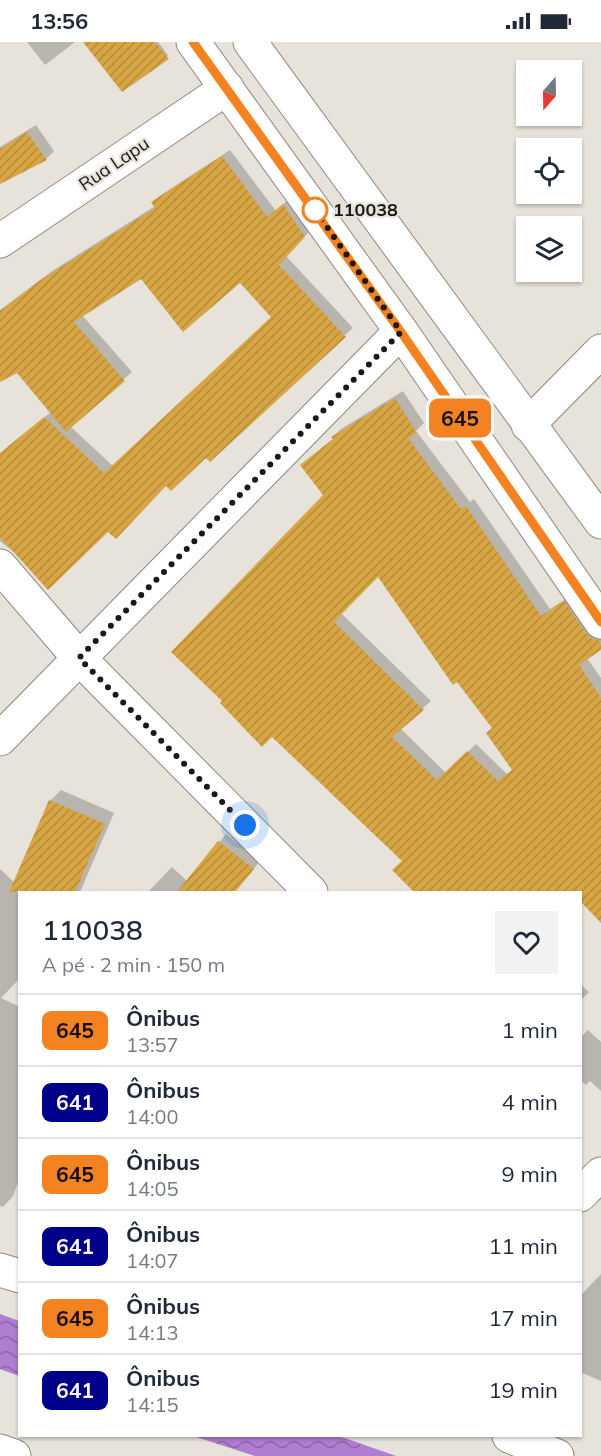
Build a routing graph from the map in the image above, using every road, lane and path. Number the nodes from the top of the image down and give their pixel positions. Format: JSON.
{"nodes":[{"id":1,"x":193,"y":42,"type":"edge"},
{"id":2,"x":250,"y":42,"type":"edge"},
{"id":3,"x":227,"y":88,"type":"junction"},
{"id":4,"x":0,"y":241,"type":"edge"},
{"id":5,"x":401,"y":332,"type":"junction"},
{"id":6,"x":601,"y":351,"type":"edge"},
{"id":7,"x":528,"y":425,"type":"junction"},
{"id":8,"x":601,"y":522,"type":"edge"},
{"id":9,"x":0,"y":566,"type":"edge"},
{"id":10,"x":601,"y":622,"type":"edge"},
{"id":11,"x":79,"y":658,"type":"junction"},
{"id":12,"x":0,"y":739,"type":"edge"},
{"id":13,"x":310,"y":891,"type":"edge"},
{"id":14,"x":0,"y":1270,"type":"edge"},
{"id":15,"x":18,"y":1275,"type":"edge"},
{"id":16,"x":511,"y":1437,"type":"edge"},
{"id":17,"x":0,"y":1451,"type":"edge"},
{"id":18,"x":14,"y":1456,"type":"edge"},
{"id":19,"x":556,"y":1456,"type":"edge"}],
"edges":[{"from":1,"to":3,"type":"main road"},
{"from":2,"to":7,"type":"main road"},
{"from":3,"to":4,"type":"main road","name":"Rua Lapu"},
{"from":3,"to":5,"type":"main road"},
{"from":5,"to":10,"type":"main road"},
{"from":5,"to":11,"type":"main road"},
{"from":6,"to":7,"type":"main road"},
{"from":7,"to":8,"type":"main road"},
{"from":9,"to":11,"type":"main road"},
{"from":11,"to":12,"type":"main road"},
{"from":11,"to":13,"type":"main road"},
{"from":14,"to":15,"type":"main road"},
{"from":16,"to":19,"type":"main road"},
{"from":17,"to":18,"type":"main road"}]}
